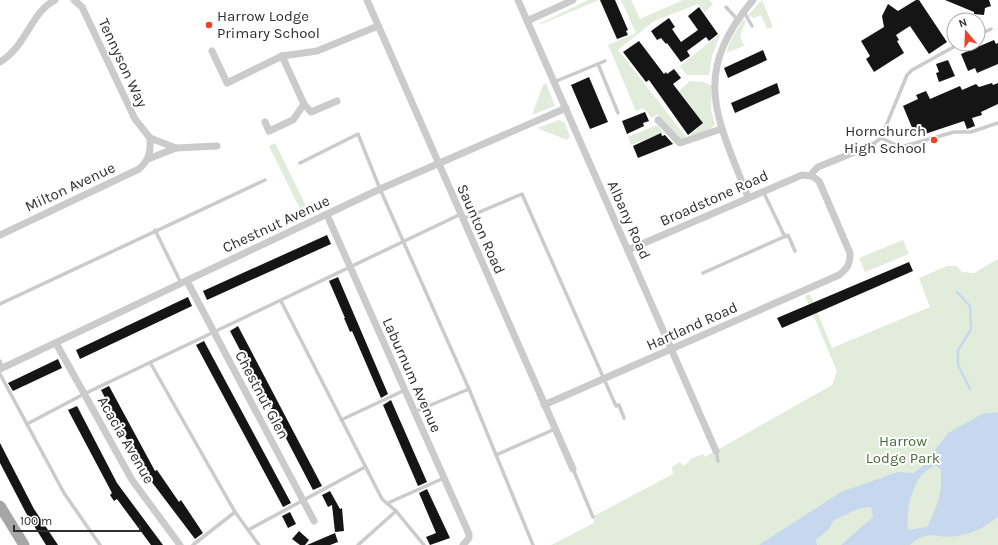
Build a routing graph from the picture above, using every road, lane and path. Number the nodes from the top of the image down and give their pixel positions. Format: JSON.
{"nodes":[{"id":1,"x":55,"y":0,"type":"edge"},
{"id":2,"x":74,"y":0,"type":"edge"},
{"id":3,"x":367,"y":0,"type":"edge"},
{"id":4,"x":518,"y":0,"type":"edge"},
{"id":5,"x":573,"y":0,"type":"edge"},
{"id":6,"x":753,"y":0,"type":"edge"},
{"id":7,"x":726,"y":7,"type":"dead end"},
{"id":8,"x":743,"y":11,"type":"junction"},
{"id":9,"x":737,"y":19,"type":"junction"},
{"id":10,"x":527,"y":21,"type":"junction"},
{"id":11,"x":378,"y":26,"type":"junction"},
{"id":12,"x":752,"y":26,"type":"dead end"},
{"id":13,"x":991,"y":29,"type":"dead end"},
{"id":14,"x":986,"y":31,"type":"edge"},
{"id":15,"x":212,"y":51,"type":"dead end"},
{"id":16,"x":946,"y":51,"type":"edge"},
{"id":17,"x":282,"y":56,"type":"junction"},
{"id":18,"x":605,"y":61,"type":"dead end"},
{"id":19,"x":0,"y":62,"type":"edge"},
{"id":20,"x":598,"y":64,"type":"junction"},
{"id":21,"x":554,"y":82,"type":"junction"},
{"id":22,"x":337,"y":101,"type":"dead end"},
{"id":23,"x":304,"y":104,"type":"junction"},
{"id":24,"x":566,"y":108,"type":"junction"},
{"id":25,"x":618,"y":113,"type":"dead end"},
{"id":26,"x":658,"y":120,"type":"dead end"},
{"id":27,"x":265,"y":122,"type":"dead end"},
{"id":28,"x":998,"y":122,"type":"edge"},
{"id":29,"x":721,"y":129,"type":"junction"},
{"id":30,"x":150,"y":138,"type":"junction"},
{"id":31,"x":881,"y":138,"type":"junction"},
{"id":32,"x":872,"y":145,"type":"joint"},
{"id":33,"x":217,"y":146,"type":"dead end"},
{"id":34,"x":176,"y":148,"type":"junction"},
{"id":35,"x":148,"y":159,"type":"junction"},
{"id":36,"x":300,"y":163,"type":"dead end"},
{"id":37,"x":438,"y":164,"type":"junction"},
{"id":38,"x":812,"y":176,"type":"junction"},
{"id":39,"x":265,"y":180,"type":"dead end"},
{"id":40,"x":380,"y":190,"type":"junction"},
{"id":41,"x":763,"y":191,"type":"junction"},
{"id":42,"x":748,"y":197,"type":"junction"},
{"id":43,"x":327,"y":214,"type":"junction"},
{"id":44,"x":462,"y":216,"type":"junction"},
{"id":45,"x":155,"y":230,"type":"junction"},
{"id":46,"x":0,"y":235,"type":"edge"},
{"id":47,"x":785,"y":237,"type":"junction"},
{"id":48,"x":404,"y":241,"type":"junction"},
{"id":49,"x":628,"y":250,"type":"junction"},
{"id":50,"x":795,"y":250,"type":"dead end"},
{"id":51,"x":350,"y":267,"type":"junction"},
{"id":52,"x":703,"y":273,"type":"dead end"},
{"id":53,"x":184,"y":282,"type":"junction"},
{"id":54,"x":281,"y":301,"type":"junction"},
{"id":55,"x":0,"y":304,"type":"edge"},
{"id":56,"x":214,"y":333,"type":"junction"},
{"id":57,"x":56,"y":343,"type":"junction"},
{"id":58,"x":672,"y":349,"type":"junction"},
{"id":59,"x":151,"y":364,"type":"junction"},
{"id":60,"x":1,"y":368,"type":"edge"},
{"id":61,"x":604,"y":379,"type":"junction"},
{"id":62,"x":469,"y":389,"type":"junction"},
{"id":63,"x":404,"y":390,"type":"junction"},
{"id":64,"x":84,"y":394,"type":"junction"},
{"id":65,"x":544,"y":405,"type":"junction"},
{"id":66,"x":414,"y":412,"type":"junction"},
{"id":67,"x":624,"y":418,"type":"dead end"},
{"id":68,"x":341,"y":420,"type":"junction"},
{"id":69,"x":27,"y":424,"type":"junction"},
{"id":70,"x":555,"y":429,"type":"junction"},
{"id":71,"x":716,"y":451,"type":"joint"},
{"id":72,"x":496,"y":455,"type":"junction"},
{"id":73,"x":718,"y":460,"type":"dead end"},
{"id":74,"x":365,"y":467,"type":"junction"},
{"id":75,"x":573,"y":469,"type":"joint"},
{"id":76,"x":444,"y":478,"type":"junction"},
{"id":77,"x":303,"y":501,"type":"junction"},
{"id":78,"x":388,"y":503,"type":"junction"},
{"id":79,"x":0,"y":506,"type":"edge"},
{"id":80,"x":396,"y":511,"type":"junction"},
{"id":81,"x":235,"y":512,"type":"junction"},
{"id":82,"x":593,"y":517,"type":"dead end"},
{"id":83,"x":314,"y":521,"type":"dead end"},
{"id":84,"x":248,"y":530,"type":"junction"},
{"id":85,"x":24,"y":545,"type":"edge"},
{"id":86,"x":100,"y":545,"type":"edge"},
{"id":87,"x":180,"y":545,"type":"edge"},
{"id":88,"x":193,"y":545,"type":"edge"},
{"id":89,"x":259,"y":545,"type":"edge"},
{"id":90,"x":358,"y":545,"type":"edge"},
{"id":91,"x":424,"y":545,"type":"edge"},
{"id":92,"x":463,"y":545,"type":"edge"},
{"id":93,"x":533,"y":545,"type":"edge"}],
"edges":[{"from":1,"to":19,"type":"street"},
{"from":2,"to":30,"type":"street","name":"Tennyson Way"},
{"from":3,"to":11,"type":"street","name":"Saunton Road"},
{"from":4,"to":10,"type":"street","name":"Albany Road"},
{"from":5,"to":10,"type":"street"},
{"from":6,"to":8,"type":"street"},
{"from":7,"to":9,"type":"lane"},
{"from":8,"to":9,"type":"street"},
{"from":8,"to":12,"type":"lane"},
{"from":9,"to":29,"type":"street"},
{"from":10,"to":21,"type":"street","name":"Albany Road"},
{"from":11,"to":17,"type":"street"},
{"from":11,"to":37,"type":"street","name":"Saunton Road"},
{"from":13,"to":14,"type":"lane"},
{"from":15,"to":17,"type":"street"},
{"from":16,"to":31,"type":"lane"},
{"from":17,"to":23,"type":"street"},
{"from":18,"to":20,"type":"lane"},
{"from":20,"to":21,"type":"lane"},
{"from":20,"to":25,"type":"lane"},
{"from":21,"to":24,"type":"street","name":"Albany Road"},
{"from":22,"to":23,"type":"street"},
{"from":23,"to":27,"type":"street"},
{"from":24,"to":37,"type":"street","name":"Chestnut Avenue"},
{"from":24,"to":49,"type":"street","name":"Albany Road"},
{"from":26,"to":29,"type":"street"},
{"from":28,"to":31,"type":"lane"},
{"from":29,"to":42,"type":"street"},
{"from":30,"to":34,"type":"street","name":"Milton Avenue"},
{"from":30,"to":35,"type":"street"},
{"from":31,"to":32,"type":"lane"},
{"from":32,"to":38,"type":"street"},
{"from":33,"to":34,"type":"street","name":"Milton Avenue"},
{"from":34,"to":35,"type":"street","name":"Milton Avenue"},
{"from":35,"to":46,"type":"street","name":"Milton Avenue"},
{"from":36,"to":40,"type":"lane"},
{"from":37,"to":40,"type":"street","name":"Chestnut Avenue"},
{"from":37,"to":44,"type":"street","name":"Saunton Road"},
{"from":38,"to":41,"type":"street","name":"Broadstone Road"},
{"from":38,"to":58,"type":"street","name":"Hartland Road"},
{"from":39,"to":45,"type":"lane"},
{"from":40,"to":43,"type":"street","name":"Chestnut Avenue"},
{"from":40,"to":48,"type":"lane"},
{"from":41,"to":42,"type":"street","name":"Broadstone Road"},
{"from":41,"to":47,"type":"lane"},
{"from":42,"to":49,"type":"street","name":"Broadstone Road"},
{"from":43,"to":51,"type":"street","name":"Laburnum Avenue"},
{"from":43,"to":53,"type":"street","name":"Chestnut Avenue"},
{"from":44,"to":48,"type":"lane"},
{"from":44,"to":61,"type":"lane"},
{"from":44,"to":65,"type":"street","name":"Saunton Road"},
{"from":45,"to":53,"type":"lane"},
{"from":45,"to":55,"type":"lane"},
{"from":47,"to":50,"type":"lane"},
{"from":47,"to":52,"type":"lane"},
{"from":48,"to":51,"type":"lane"},
{"from":48,"to":62,"type":"lane"},
{"from":49,"to":58,"type":"street","name":"Albany Road"},
{"from":51,"to":54,"type":"lane"},
{"from":51,"to":63,"type":"street","name":"Laburnum Avenue"},
{"from":53,"to":56,"type":"street","name":"Chestnut Glen"},
{"from":53,"to":57,"type":"street","name":"Chestnut Avenue"},
{"from":54,"to":56,"type":"lane"},
{"from":54,"to":68,"type":"lane"},
{"from":56,"to":59,"type":"lane"},
{"from":56,"to":77,"type":"street","name":"Chestnut Glen"},
{"from":57,"to":60,"type":"street","name":"Chestnut Avenue"},
{"from":57,"to":64,"type":"street","name":"Acacia Avenue"},
{"from":58,"to":61,"type":"street","name":"Hartland Road"},
{"from":58,"to":71,"type":"street","name":"Albany Road"},
{"from":59,"to":64,"type":"lane"},
{"from":59,"to":81,"type":"lane"},
{"from":60,"to":69,"type":"lane"},
{"from":61,"to":65,"type":"street","name":"Hartland Road"},
{"from":61,"to":67,"type":"lane"},
{"from":62,"to":66,"type":"lane"},
{"from":62,"to":72,"type":"lane"},
{"from":63,"to":66,"type":"street","name":"Laburnum Avenue"},
{"from":63,"to":68,"type":"lane"},
{"from":64,"to":69,"type":"lane"},
{"from":64,"to":87,"type":"street","name":"Acacia Avenue"},
{"from":65,"to":70,"type":"street","name":"Saunton Road"},
{"from":66,"to":76,"type":"street","name":"Laburnum Avenue"},
{"from":68,"to":74,"type":"lane"},
{"from":69,"to":86,"type":"lane"},
{"from":70,"to":72,"type":"lane"},
{"from":70,"to":75,"type":"street","name":"Saunton Road"},
{"from":71,"to":73,"type":"lane"},
{"from":72,"to":93,"type":"lane"},
{"from":74,"to":77,"type":"lane"},
{"from":74,"to":78,"type":"lane"},
{"from":75,"to":82,"type":"lane"},
{"from":76,"to":78,"type":"lane"},
{"from":76,"to":92,"type":"street","name":"Laburnum Avenue"},
{"from":77,"to":83,"type":"street","name":"Chestnut Glen"},
{"from":77,"to":84,"type":"lane"},
{"from":78,"to":80,"type":"lane"},
{"from":79,"to":85,"type":"main road"},
{"from":80,"to":90,"type":"lane"},
{"from":80,"to":91,"type":"lane"},
{"from":81,"to":84,"type":"lane"},
{"from":81,"to":88,"type":"lane"},
{"from":84,"to":89,"type":"lane"}]}
